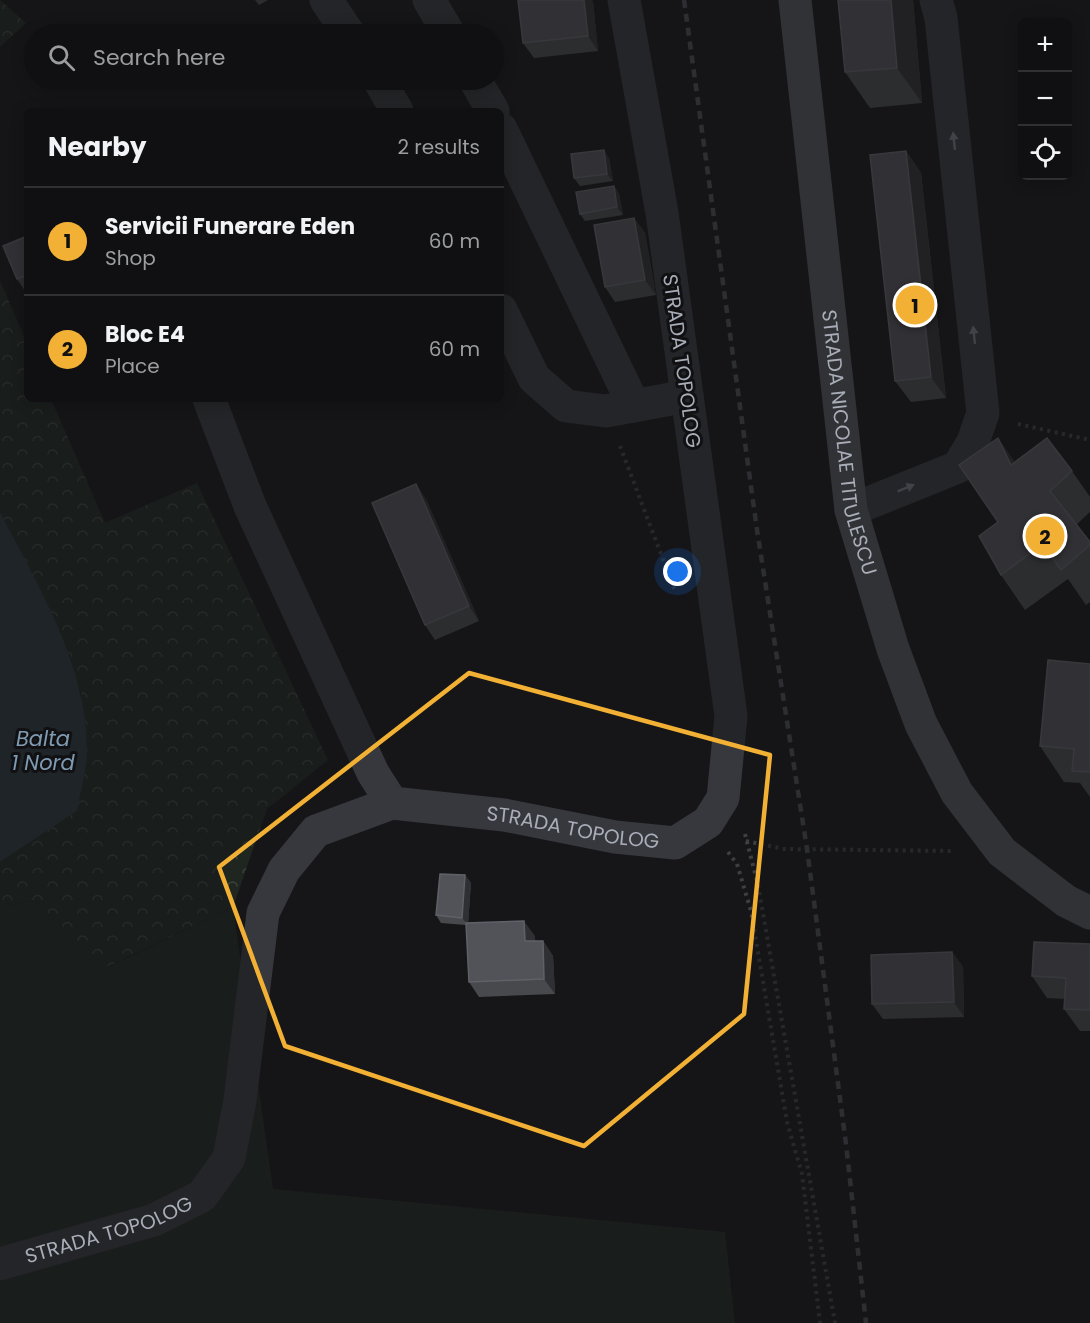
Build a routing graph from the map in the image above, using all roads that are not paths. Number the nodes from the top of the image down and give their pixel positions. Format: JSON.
{"nodes":[{"id":1,"x":326,"y":0,"type":"edge"},
{"id":2,"x":429,"y":0,"type":"edge"},
{"id":3,"x":624,"y":0,"type":"edge"},
{"id":4,"x":795,"y":0,"type":"edge"},
{"id":5,"x":936,"y":0,"type":"edge"},
{"id":6,"x":342,"y":24,"type":"edge"},
{"id":7,"x":443,"y":24,"type":"edge"},
{"id":8,"x":385,"y":90,"type":"edge"},
{"id":9,"x":480,"y":90,"type":"edge"},
{"id":10,"x":396,"y":108,"type":"edge"},
{"id":11,"x":490,"y":108,"type":"edge"},
{"id":12,"x":504,"y":135,"type":"edge"},
{"id":13,"x":504,"y":316,"type":"edge"},
{"id":14,"x":687,"y":396,"type":"junction"},
{"id":15,"x":210,"y":402,"type":"edge"},
{"id":16,"x":634,"y":406,"type":"junction"},
{"id":17,"x":851,"y":510,"type":"junction"},
{"id":18,"x":392,"y":803,"type":"junction"},
{"id":19,"x":1090,"y":913,"type":"edge"},
{"id":20,"x":0,"y":1264,"type":"edge"}],
"edges":[{"from":1,"to":6,"type":"street"},
{"from":2,"to":7,"type":"street"},
{"from":3,"to":14,"type":"street","name":"STRADA TOPOLOG"},
{"from":4,"to":17,"type":"main road","name":"STRADA NICOLAE TITULESCU"},
{"from":17,"to":5,"type":"street","one_way":true},
{"from":8,"to":10,"type":"street"},
{"from":9,"to":11,"type":"street"},
{"from":12,"to":16,"type":"street"},
{"from":13,"to":16,"type":"street"},
{"from":14,"to":16,"type":"street"},
{"from":14,"to":18,"type":"street","name":"STRADA TOPOLOG"},
{"from":15,"to":18,"type":"street"},
{"from":17,"to":19,"type":"main road","name":"STRADA NICOLAE TITULESCU"},
{"from":18,"to":20,"type":"street","name":"STRADA TOPOLOG"}]}
